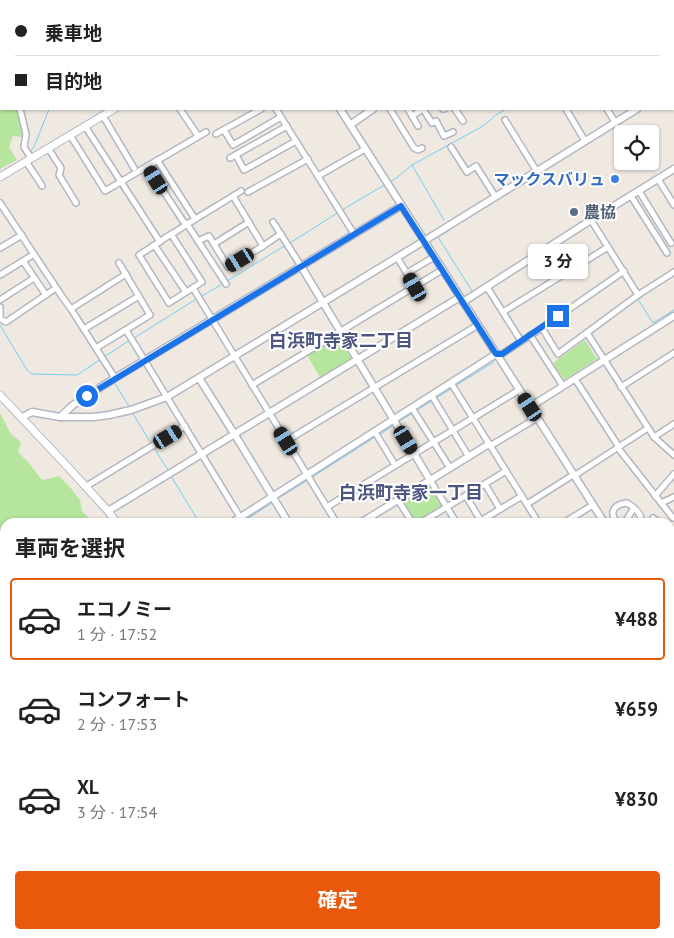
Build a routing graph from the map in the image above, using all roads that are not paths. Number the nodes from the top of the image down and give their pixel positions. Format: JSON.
{"nodes":[{"id":1,"x":20,"y":110,"type":"edge"},
{"id":2,"x":112,"y":110,"type":"edge"},
{"id":3,"x":181,"y":110,"type":"edge"},
{"id":4,"x":259,"y":110,"type":"edge"},
{"id":5,"x":277,"y":110,"type":"edge"},
{"id":6,"x":341,"y":110,"type":"edge"},
{"id":7,"x":371,"y":110,"type":"edge"},
{"id":8,"x":391,"y":110,"type":"edge"},
{"id":9,"x":409,"y":110,"type":"edge"},
{"id":10,"x":456,"y":110,"type":"edge"},
{"id":11,"x":567,"y":110,"type":"edge"},
{"id":12,"x":608,"y":110,"type":"edge"},
{"id":13,"x":635,"y":110,"type":"edge"},
{"id":14,"x":103,"y":116,"type":"junction"},
{"id":15,"x":412,"y":116,"type":"junction"},
{"id":16,"x":281,"y":117,"type":"junction"},
{"id":17,"x":505,"y":120,"type":"dead end"},
{"id":18,"x":463,"y":121,"type":"dead end"},
{"id":19,"x":615,"y":122,"type":"junction"},
{"id":20,"x":350,"y":124,"type":"junction"},
{"id":21,"x":85,"y":126,"type":"junction"},
{"id":22,"x":286,"y":126,"type":"junction"},
{"id":23,"x":418,"y":126,"type":"dead end"},
{"id":24,"x":224,"y":130,"type":"junction"},
{"id":25,"x":206,"y":132,"type":"dead end"},
{"id":26,"x":453,"y":132,"type":"dead end"},
{"id":27,"x":216,"y":134,"type":"dead end"},
{"id":28,"x":70,"y":135,"type":"junction"},
{"id":29,"x":198,"y":136,"type":"junction"},
{"id":30,"x":296,"y":141,"type":"junction"},
{"id":31,"x":586,"y":141,"type":"junction"},
{"id":32,"x":451,"y":147,"type":"dead end"},
{"id":33,"x":48,"y":148,"type":"junction"},
{"id":34,"x":422,"y":148,"type":"dead end"},
{"id":35,"x":365,"y":149,"type":"junction"},
{"id":36,"x":28,"y":157,"type":"junction"},
{"id":37,"x":157,"y":160,"type":"junction"},
{"id":38,"x":308,"y":160,"type":"junction"},
{"id":39,"x":147,"y":166,"type":"junction"},
{"id":40,"x":134,"y":168,"type":"dead end"},
{"id":41,"x":674,"y":169,"type":"edge"},
{"id":42,"x":536,"y":170,"type":"junction"},
{"id":43,"x":318,"y":176,"type":"junction"},
{"id":44,"x":0,"y":177,"type":"edge"},
{"id":45,"x":658,"y":179,"type":"junction"},
{"id":46,"x":120,"y":182,"type":"junction"},
{"id":47,"x":42,"y":186,"type":"dead end"},
{"id":48,"x":241,"y":191,"type":"dead end"},
{"id":49,"x":639,"y":191,"type":"junction"},
{"id":50,"x":248,"y":192,"type":"dead end"},
{"id":51,"x":232,"y":196,"type":"junction"},
{"id":52,"x":495,"y":196,"type":"junction"},
{"id":53,"x":631,"y":196,"type":"junction"},
{"id":54,"x":0,"y":203,"type":"edge"},
{"id":55,"x":76,"y":203,"type":"dead end"},
{"id":56,"x":674,"y":205,"type":"edge"},
{"id":57,"x":401,"y":206,"type":"junction"},
{"id":58,"x":195,"y":219,"type":"junction"},
{"id":59,"x":591,"y":220,"type":"junction"},
{"id":60,"x":249,"y":222,"type":"junction"},
{"id":61,"x":273,"y":222,"type":"dead end"},
{"id":62,"x":187,"y":224,"type":"junction"},
{"id":63,"x":171,"y":234,"type":"junction"},
{"id":64,"x":281,"y":234,"type":"junction"},
{"id":65,"x":354,"y":234,"type":"junction"},
{"id":66,"x":22,"y":235,"type":"junction"},
{"id":67,"x":198,"y":241,"type":"junction"},
{"id":68,"x":424,"y":241,"type":"junction"},
{"id":69,"x":160,"y":242,"type":"junction"},
{"id":70,"x":672,"y":243,"type":"dead end"},
{"id":71,"x":214,"y":244,"type":"junction"},
{"id":72,"x":155,"y":246,"type":"junction"},
{"id":73,"x":263,"y":246,"type":"junction"},
{"id":74,"x":608,"y":246,"type":"junction"},
{"id":75,"x":0,"y":248,"type":"edge"},
{"id":76,"x":667,"y":253,"type":"dead end"},
{"id":77,"x":31,"y":256,"type":"dead end"},
{"id":78,"x":397,"y":257,"type":"junction"},
{"id":79,"x":434,"y":257,"type":"junction"},
{"id":80,"x":23,"y":261,"type":"junction"},
{"id":81,"x":119,"y":263,"type":"dead end"},
{"id":82,"x":301,"y":266,"type":"junction"},
{"id":83,"x":442,"y":270,"type":"junction"},
{"id":84,"x":624,"y":271,"type":"junction"},
{"id":85,"x":674,"y":272,"type":"edge"},
{"id":86,"x":407,"y":273,"type":"junction"},
{"id":87,"x":126,"y":274,"type":"junction"},
{"id":88,"x":0,"y":276,"type":"edge"},
{"id":89,"x":34,"y":278,"type":"junction"},
{"id":90,"x":226,"y":284,"type":"dead end"},
{"id":91,"x":486,"y":286,"type":"junction"},
{"id":92,"x":415,"y":287,"type":"junction"},
{"id":93,"x":193,"y":288,"type":"junction"},
{"id":94,"x":53,"y":290,"type":"dead end"},
{"id":95,"x":186,"y":292,"type":"junction"},
{"id":96,"x":46,"y":295,"type":"junction"},
{"id":97,"x":638,"y":295,"type":"junction"},
{"id":98,"x":139,"y":296,"type":"junction"},
{"id":99,"x":0,"y":300,"type":"edge"},
{"id":100,"x":462,"y":300,"type":"junction"},
{"id":101,"x":322,"y":302,"type":"junction"},
{"id":102,"x":0,"y":307,"type":"edge"},
{"id":103,"x":71,"y":309,"type":"junction"},
{"id":104,"x":503,"y":312,"type":"junction"},
{"id":105,"x":674,"y":316,"type":"edge"},
{"id":106,"x":212,"y":320,"type":"junction"},
{"id":107,"x":478,"y":325,"type":"junction"},
{"id":108,"x":542,"y":328,"type":"junction"},
{"id":109,"x":84,"y":329,"type":"junction"},
{"id":110,"x":126,"y":330,"type":"junction"},
{"id":111,"x":340,"y":332,"type":"junction"},
{"id":112,"x":587,"y":333,"type":"junction"},
{"id":113,"x":530,"y":335,"type":"junction"},
{"id":114,"x":521,"y":341,"type":"junction"},
{"id":115,"x":96,"y":348,"type":"junction"},
{"id":116,"x":674,"y":353,"type":"edge"},
{"id":117,"x":496,"y":354,"type":"junction"},
{"id":118,"x":234,"y":356,"type":"junction"},
{"id":119,"x":145,"y":360,"type":"junction"},
{"id":120,"x":357,"y":360,"type":"junction"},
{"id":121,"x":604,"y":360,"type":"junction"},
{"id":122,"x":115,"y":378,"type":"junction"},
{"id":123,"x":199,"y":378,"type":"junction"},
{"id":124,"x":575,"y":379,"type":"junction"},
{"id":125,"x":252,"y":385,"type":"junction"},
{"id":126,"x":453,"y":386,"type":"junction"},
{"id":127,"x":563,"y":386,"type":"junction"},
{"id":128,"x":621,"y":387,"type":"junction"},
{"id":129,"x":372,"y":389,"type":"junction"},
{"id":130,"x":519,"y":390,"type":"junction"},
{"id":131,"x":0,"y":395,"type":"edge"},
{"id":132,"x":432,"y":396,"type":"junction"},
{"id":133,"x":167,"y":397,"type":"junction"},
{"id":134,"x":530,"y":407,"type":"junction"},
{"id":135,"x":412,"y":408,"type":"junction"},
{"id":136,"x":269,"y":414,"type":"junction"},
{"id":137,"x":60,"y":417,"type":"junction"},
{"id":138,"x":22,"y":418,"type":"junction"},
{"id":139,"x":473,"y":418,"type":"junction"},
{"id":140,"x":537,"y":418,"type":"junction"},
{"id":141,"x":396,"y":423,"type":"junction"},
{"id":142,"x":674,"y":424,"type":"edge"},
{"id":143,"x":185,"y":426,"type":"junction"},
{"id":144,"x":648,"y":428,"type":"junction"},
{"id":145,"x":453,"y":430,"type":"junction"},
{"id":146,"x":235,"y":435,"type":"junction"},
{"id":147,"x":377,"y":435,"type":"junction"},
{"id":148,"x":654,"y":437,"type":"junction"},
{"id":149,"x":286,"y":441,"type":"junction"},
{"id":150,"x":434,"y":442,"type":"junction"},
{"id":151,"x":490,"y":445,"type":"junction"},
{"id":152,"x":618,"y":447,"type":"junction"},
{"id":153,"x":414,"y":453,"type":"junction"},
{"id":154,"x":202,"y":455,"type":"junction"},
{"id":155,"x":674,"y":455,"type":"edge"},
{"id":156,"x":469,"y":456,"type":"junction"},
{"id":157,"x":395,"y":466,"type":"junction"},
{"id":158,"x":450,"y":468,"type":"junction"},
{"id":159,"x":506,"y":471,"type":"junction"},
{"id":160,"x":674,"y":474,"type":"edge"},
{"id":161,"x":307,"y":475,"type":"junction"},
{"id":162,"x":573,"y":475,"type":"junction"},
{"id":163,"x":430,"y":480,"type":"junction"},
{"id":164,"x":485,"y":484,"type":"junction"},
{"id":165,"x":85,"y":487,"type":"junction"},
{"id":166,"x":466,"y":496,"type":"junction"},
{"id":167,"x":522,"y":496,"type":"junction"},
{"id":168,"x":655,"y":496,"type":"junction"},
{"id":169,"x":674,"y":497,"type":"edge"},
{"id":170,"x":273,"y":498,"type":"junction"},
{"id":171,"x":398,"y":500,"type":"junction"},
{"id":172,"x":661,"y":503,"type":"junction"},
{"id":173,"x":527,"y":504,"type":"junction"},
{"id":174,"x":594,"y":505,"type":"junction"},
{"id":175,"x":447,"y":507,"type":"junction"},
{"id":176,"x":327,"y":508,"type":"junction"},
{"id":177,"x":634,"y":508,"type":"junction"},
{"id":178,"x":500,"y":509,"type":"junction"},
{"id":179,"x":108,"y":511,"type":"junction"},
{"id":180,"x":113,"y":518,"type":"edge"},
{"id":181,"x":241,"y":518,"type":"edge"},
{"id":182,"x":245,"y":518,"type":"edge"},
{"id":183,"x":286,"y":518,"type":"edge"},
{"id":184,"x":333,"y":518,"type":"edge"},
{"id":185,"x":371,"y":518,"type":"edge"},
{"id":186,"x":409,"y":518,"type":"edge"},
{"id":187,"x":429,"y":518,"type":"edge"},
{"id":188,"x":454,"y":518,"type":"edge"},
{"id":189,"x":478,"y":518,"type":"edge"},
{"id":190,"x":486,"y":518,"type":"edge"},
{"id":191,"x":536,"y":518,"type":"edge"},
{"id":192,"x":573,"y":518,"type":"edge"},
{"id":193,"x":602,"y":518,"type":"edge"},
{"id":194,"x":614,"y":518,"type":"edge"},
{"id":195,"x":628,"y":518,"type":"edge"},
{"id":196,"x":642,"y":518,"type":"edge"},
{"id":197,"x":671,"y":518,"type":"edge"}],
"edges":[{"from":1,"to":36,"type":"street"},
{"from":2,"to":14,"type":"main road"},
{"from":3,"to":29,"type":"street"},
{"from":4,"to":24,"type":"street"},
{"from":5,"to":16,"type":"street"},
{"from":6,"to":20,"type":"street"},
{"from":7,"to":20,"type":"street"},
{"from":8,"to":34,"type":"street"},
{"from":9,"to":15,"type":"street"},
{"from":10,"to":18,"type":"street"},
{"from":11,"to":31,"type":"street"},
{"from":12,"to":19,"type":"street"},
{"from":13,"to":19,"type":"street"},
{"from":14,"to":21,"type":"main road"},
{"from":14,"to":40,"type":"street"},
{"from":15,"to":23,"type":"street"},
{"from":15,"to":26,"type":"street"},
{"from":16,"to":22,"type":"street"},
{"from":16,"to":24,"type":"street"},
{"from":17,"to":42,"type":"street"},
{"from":19,"to":31,"type":"street"},
{"from":20,"to":35,"type":"street"},
{"from":21,"to":28,"type":"main road"},
{"from":21,"to":46,"type":"street"},
{"from":22,"to":30,"type":"street"},
{"from":22,"to":30,"type":"street"},
{"from":24,"to":27,"type":"street"},
{"from":25,"to":29,"type":"street"},
{"from":28,"to":33,"type":"main road"},
{"from":28,"to":46,"type":"street"},
{"from":29,"to":37,"type":"street"},
{"from":30,"to":38,"type":"street"},
{"from":31,"to":42,"type":"street"},
{"from":32,"to":52,"type":"street"},
{"from":33,"to":36,"type":"main road"},
{"from":33,"to":55,"type":"street"},
{"from":35,"to":43,"type":"street"},
{"from":35,"to":57,"type":"street"},
{"from":36,"to":44,"type":"main road"},
{"from":36,"to":47,"type":"street"},
{"from":37,"to":39,"type":"street"},
{"from":37,"to":58,"type":"street"},
{"from":38,"to":43,"type":"street"},
{"from":38,"to":50,"type":"street"},
{"from":39,"to":46,"type":"street"},
{"from":39,"to":62,"type":"street"},
{"from":41,"to":45,"type":"street"},
{"from":42,"to":52,"type":"street"},
{"from":43,"to":65,"type":"street"},
{"from":45,"to":49,"type":"street"},
{"from":45,"to":56,"type":"street"},
{"from":46,"to":69,"type":"street"},
{"from":48,"to":51,"type":"street"},
{"from":49,"to":53,"type":"street"},
{"from":49,"to":70,"type":"street"},
{"from":51,"to":58,"type":"street"},
{"from":51,"to":60,"type":"street"},
{"from":52,"to":68,"type":"street"},
{"from":53,"to":59,"type":"street"},
{"from":53,"to":76,"type":"street"},
{"from":54,"to":66,"type":"street"},
{"from":57,"to":65,"type":"street"},
{"from":57,"to":68,"type":"street"},
{"from":58,"to":62,"type":"street"},
{"from":59,"to":74,"type":"street"},
{"from":59,"to":91,"type":"street"},
{"from":60,"to":71,"type":"street"},
{"from":60,"to":73,"type":"street"},
{"from":61,"to":64,"type":"street"},
{"from":62,"to":63,"type":"street"},
{"from":62,"to":67,"type":"street"},
{"from":63,"to":69,"type":"street"},
{"from":63,"to":93,"type":"street"},
{"from":64,"to":73,"type":"street"},
{"from":64,"to":82,"type":"street"},
{"from":65,"to":82,"type":"street"},
{"from":66,"to":75,"type":"street"},
{"from":66,"to":103,"type":"street"},
{"from":67,"to":71,"type":"street"},
{"from":67,"to":90,"type":"street"},
{"from":68,"to":78,"type":"street"},
{"from":68,"to":79,"type":"street"},
{"from":69,"to":72,"type":"street"},
{"from":71,"to":73,"type":"street"},
{"from":72,"to":95,"type":"street"},
{"from":72,"to":95,"type":"street"},
{"from":74,"to":84,"type":"street"},
{"from":74,"to":104,"type":"street"},
{"from":77,"to":80,"type":"street"},
{"from":78,"to":86,"type":"street"},
{"from":78,"to":101,"type":"street"},
{"from":79,"to":83,"type":"street"},
{"from":79,"to":86,"type":"street"},
{"from":80,"to":88,"type":"street"},
{"from":80,"to":89,"type":"street"},
{"from":81,"to":87,"type":"street"},
{"from":82,"to":101,"type":"street"},
{"from":82,"to":106,"type":"street"},
{"from":83,"to":92,"type":"street"},
{"from":83,"to":100,"type":"street"},
{"from":84,"to":97,"type":"street"},
{"from":84,"to":108,"type":"street"},
{"from":85,"to":97,"type":"street"},
{"from":86,"to":92,"type":"street"},
{"from":87,"to":98,"type":"street"},
{"from":87,"to":103,"type":"street"},
{"from":89,"to":96,"type":"street"},
{"from":89,"to":99,"type":"street"},
{"from":91,"to":100,"type":"street"},
{"from":91,"to":104,"type":"street"},
{"from":92,"to":111,"type":"street"},
{"from":93,"to":95,"type":"street"},
{"from":93,"to":106,"type":"street"},
{"from":94,"to":96,"type":"street"},
{"from":96,"to":102,"type":"street"},
{"from":97,"to":112,"type":"street"},
{"from":98,"to":109,"type":"street"},
{"from":98,"to":110,"type":"street"},
{"from":100,"to":107,"type":"street"},
{"from":100,"to":120,"type":"street"},
{"from":101,"to":111,"type":"street"},
{"from":101,"to":118,"type":"street"},
{"from":103,"to":109,"type":"street"},
{"from":104,"to":114,"type":"street"},
{"from":105,"to":121,"type":"street"},
{"from":106,"to":118,"type":"street"},
{"from":106,"to":119,"type":"street"},
{"from":107,"to":117,"type":"street"},
{"from":107,"to":129,"type":"street"},
{"from":108,"to":112,"type":"street"},
{"from":108,"to":113,"type":"street"},
{"from":109,"to":115,"type":"street"},
{"from":110,"to":115,"type":"street"},
{"from":110,"to":119,"type":"street"},
{"from":111,"to":120,"type":"street"},
{"from":111,"to":125,"type":"street"},
{"from":112,"to":121,"type":"street"},
{"from":113,"to":114,"type":"street"},
{"from":113,"to":127,"type":"street"},
{"from":114,"to":117,"type":"street"},
{"from":115,"to":122,"type":"street"},
{"from":116,"to":128,"type":"street"},
{"from":117,"to":126,"type":"street"},
{"from":117,"to":130,"type":"street"},
{"from":118,"to":123,"type":"street"},
{"from":118,"to":125,"type":"street"},
{"from":119,"to":122,"type":"street"},
{"from":119,"to":133,"type":"street"},
{"from":120,"to":129,"type":"street"},
{"from":120,"to":136,"type":"street"},
{"from":121,"to":124,"type":"street"},
{"from":121,"to":128,"type":"street"},
{"from":122,"to":137,"type":"street"},
{"from":123,"to":133,"type":"street"},
{"from":123,"to":146,"type":"street"},
{"from":124,"to":127,"type":"street"},
{"from":124,"to":152,"type":"street"},
{"from":125,"to":136,"type":"street"},
{"from":126,"to":132,"type":"street"},
{"from":126,"to":139,"type":"street"},
{"from":127,"to":134,"type":"street"},
{"from":128,"to":144,"type":"street"},
{"from":129,"to":141,"type":"street"},
{"from":129,"to":149,"type":"street"},
{"from":130,"to":134,"type":"street"},
{"from":130,"to":139,"type":"street"},
{"from":131,"to":138,"type":"main road"},
{"from":132,"to":135,"type":"street"},
{"from":132,"to":145,"type":"street"},
{"from":133,"to":137,"type":"street"},
{"from":133,"to":143,"type":"street"},
{"from":134,"to":140,"type":"street"},
{"from":135,"to":141,"type":"street"},
{"from":135,"to":150,"type":"street"},
{"from":136,"to":146,"type":"street"},
{"from":136,"to":149,"type":"street"},
{"from":137,"to":138,"type":"street"},
{"from":138,"to":165,"type":"main road"},
{"from":139,"to":145,"type":"street"},
{"from":139,"to":151,"type":"street"},
{"from":140,"to":151,"type":"street"},
{"from":140,"to":162,"type":"street"},
{"from":141,"to":147,"type":"street"},
{"from":141,"to":153,"type":"street"},
{"from":142,"to":148,"type":"street"},
{"from":143,"to":154,"type":"street"},
{"from":143,"to":165,"type":"street"},
{"from":144,"to":148,"type":"street"},
{"from":144,"to":152,"type":"street"},
{"from":145,"to":150,"type":"street"},
{"from":145,"to":156,"type":"street"},
{"from":146,"to":154,"type":"street"},
{"from":146,"to":170,"type":"street"},
{"from":147,"to":157,"type":"street"},
{"from":147,"to":161,"type":"street"},
{"from":148,"to":155,"type":"street"},
{"from":149,"to":161,"type":"street"},
{"from":150,"to":153,"type":"street"},
{"from":150,"to":158,"type":"street"},
{"from":151,"to":156,"type":"street"},
{"from":151,"to":159,"type":"street"},
{"from":152,"to":162,"type":"street"},
{"from":152,"to":168,"type":"street"},
{"from":153,"to":157,"type":"street"},
{"from":153,"to":163,"type":"street"},
{"from":154,"to":179,"type":"street"},
{"from":154,"to":181,"type":"street"},
{"from":156,"to":158,"type":"street"},
{"from":157,"to":176,"type":"street"},
{"from":158,"to":163,"type":"street"},
{"from":159,"to":164,"type":"street"},
{"from":159,"to":167,"type":"street"},
{"from":160,"to":168,"type":"street"},
{"from":161,"to":170,"type":"street"},
{"from":161,"to":176,"type":"street"},
{"from":162,"to":173,"type":"street"},
{"from":162,"to":174,"type":"street"},
{"from":163,"to":171,"type":"street"},
{"from":163,"to":175,"type":"street"},
{"from":164,"to":166,"type":"street"},
{"from":164,"to":178,"type":"street"},
{"from":165,"to":179,"type":"main road"},
{"from":166,"to":175,"type":"street"},
{"from":166,"to":189,"type":"street"},
{"from":167,"to":173,"type":"street"},
{"from":167,"to":178,"type":"street"},
{"from":168,"to":172,"type":"street"},
{"from":169,"to":172,"type":"street"},
{"from":170,"to":182,"type":"street"},
{"from":170,"to":183,"type":"street"},
{"from":171,"to":185,"type":"street"},
{"from":171,"to":186,"type":"street"},
{"from":172,"to":197,"type":"street"},
{"from":173,"to":191,"type":"street"},
{"from":174,"to":192,"type":"street"},
{"from":174,"to":193,"type":"street"},
{"from":175,"to":187,"type":"street"},
{"from":175,"to":188,"type":"street"},
{"from":176,"to":184,"type":"street"},
{"from":177,"to":194,"type":"street"},
{"from":177,"to":195,"type":"street"},
{"from":177,"to":196,"type":"street"},
{"from":178,"to":190,"type":"street"},
{"from":179,"to":180,"type":"main road"}]}
